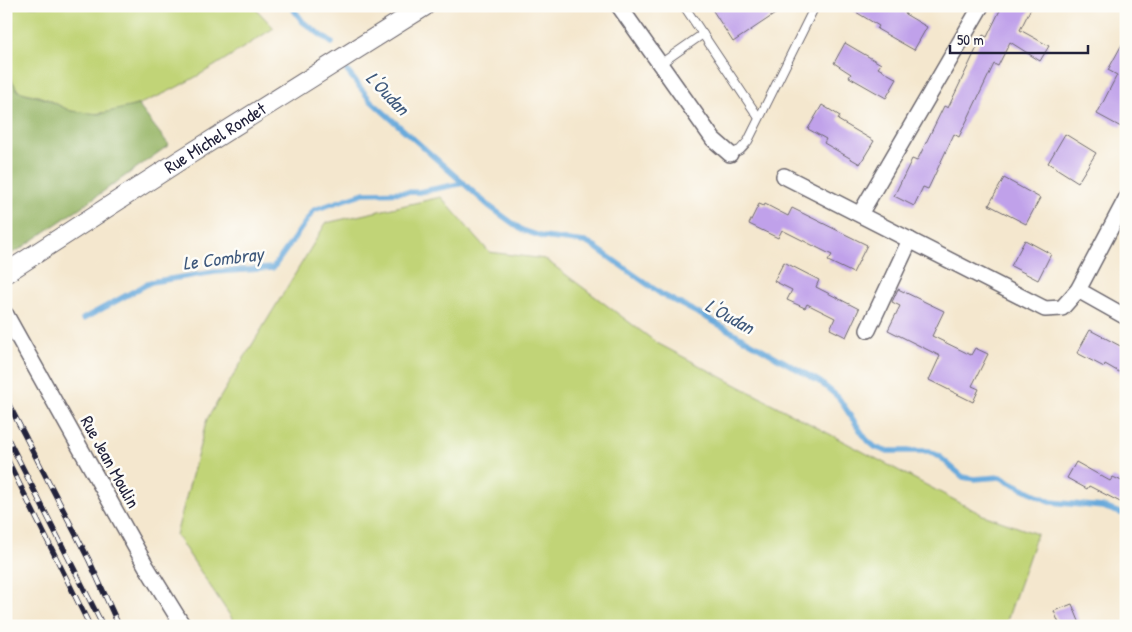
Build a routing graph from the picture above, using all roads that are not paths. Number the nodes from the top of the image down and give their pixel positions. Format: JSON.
{"nodes":[{"id":1,"x":425,"y":6,"type":"edge"},
{"id":2,"x":619,"y":6,"type":"edge"},
{"id":3,"x":684,"y":6,"type":"edge"},
{"id":4,"x":815,"y":6,"type":"edge"},
{"id":5,"x":981,"y":6,"type":"edge"},
{"id":6,"x":702,"y":34,"type":"junction"},
{"id":7,"x":660,"y":64,"type":"junction"},
{"id":8,"x":759,"y":118,"type":"junction"},
{"id":9,"x":730,"y":154,"type":"joint"},
{"id":10,"x":784,"y":176,"type":"dead end"},
{"id":11,"x":1126,"y":199,"type":"edge"},
{"id":12,"x":860,"y":214,"type":"junction"},
{"id":13,"x":910,"y":240,"type":"junction"},
{"id":14,"x":6,"y":273,"type":"edge"},
{"id":15,"x":1078,"y":290,"type":"junction"},
{"id":16,"x":6,"y":315,"type":"edge"},
{"id":17,"x":1126,"y":317,"type":"edge"},
{"id":18,"x":868,"y":330,"type":"dead end"},
{"id":19,"x":183,"y":626,"type":"edge"}],
"edges":[{"from":1,"to":14,"type":"street","name":"Rue Michel Rondet"},
{"from":2,"to":7,"type":"street"},
{"from":3,"to":6,"type":"lane"},
{"from":4,"to":8,"type":"lane"},
{"from":5,"to":12,"type":"street"},
{"from":6,"to":7,"type":"lane"},
{"from":6,"to":8,"type":"lane"},
{"from":7,"to":9,"type":"street"},
{"from":8,"to":9,"type":"lane"},
{"from":10,"to":12,"type":"street"},
{"from":11,"to":15,"type":"street"},
{"from":12,"to":13,"type":"street"},
{"from":13,"to":15,"type":"street"},
{"from":13,"to":18,"type":"street"},
{"from":15,"to":17,"type":"street"},
{"from":16,"to":19,"type":"street","name":"Rue Jean Moulin"}]}
